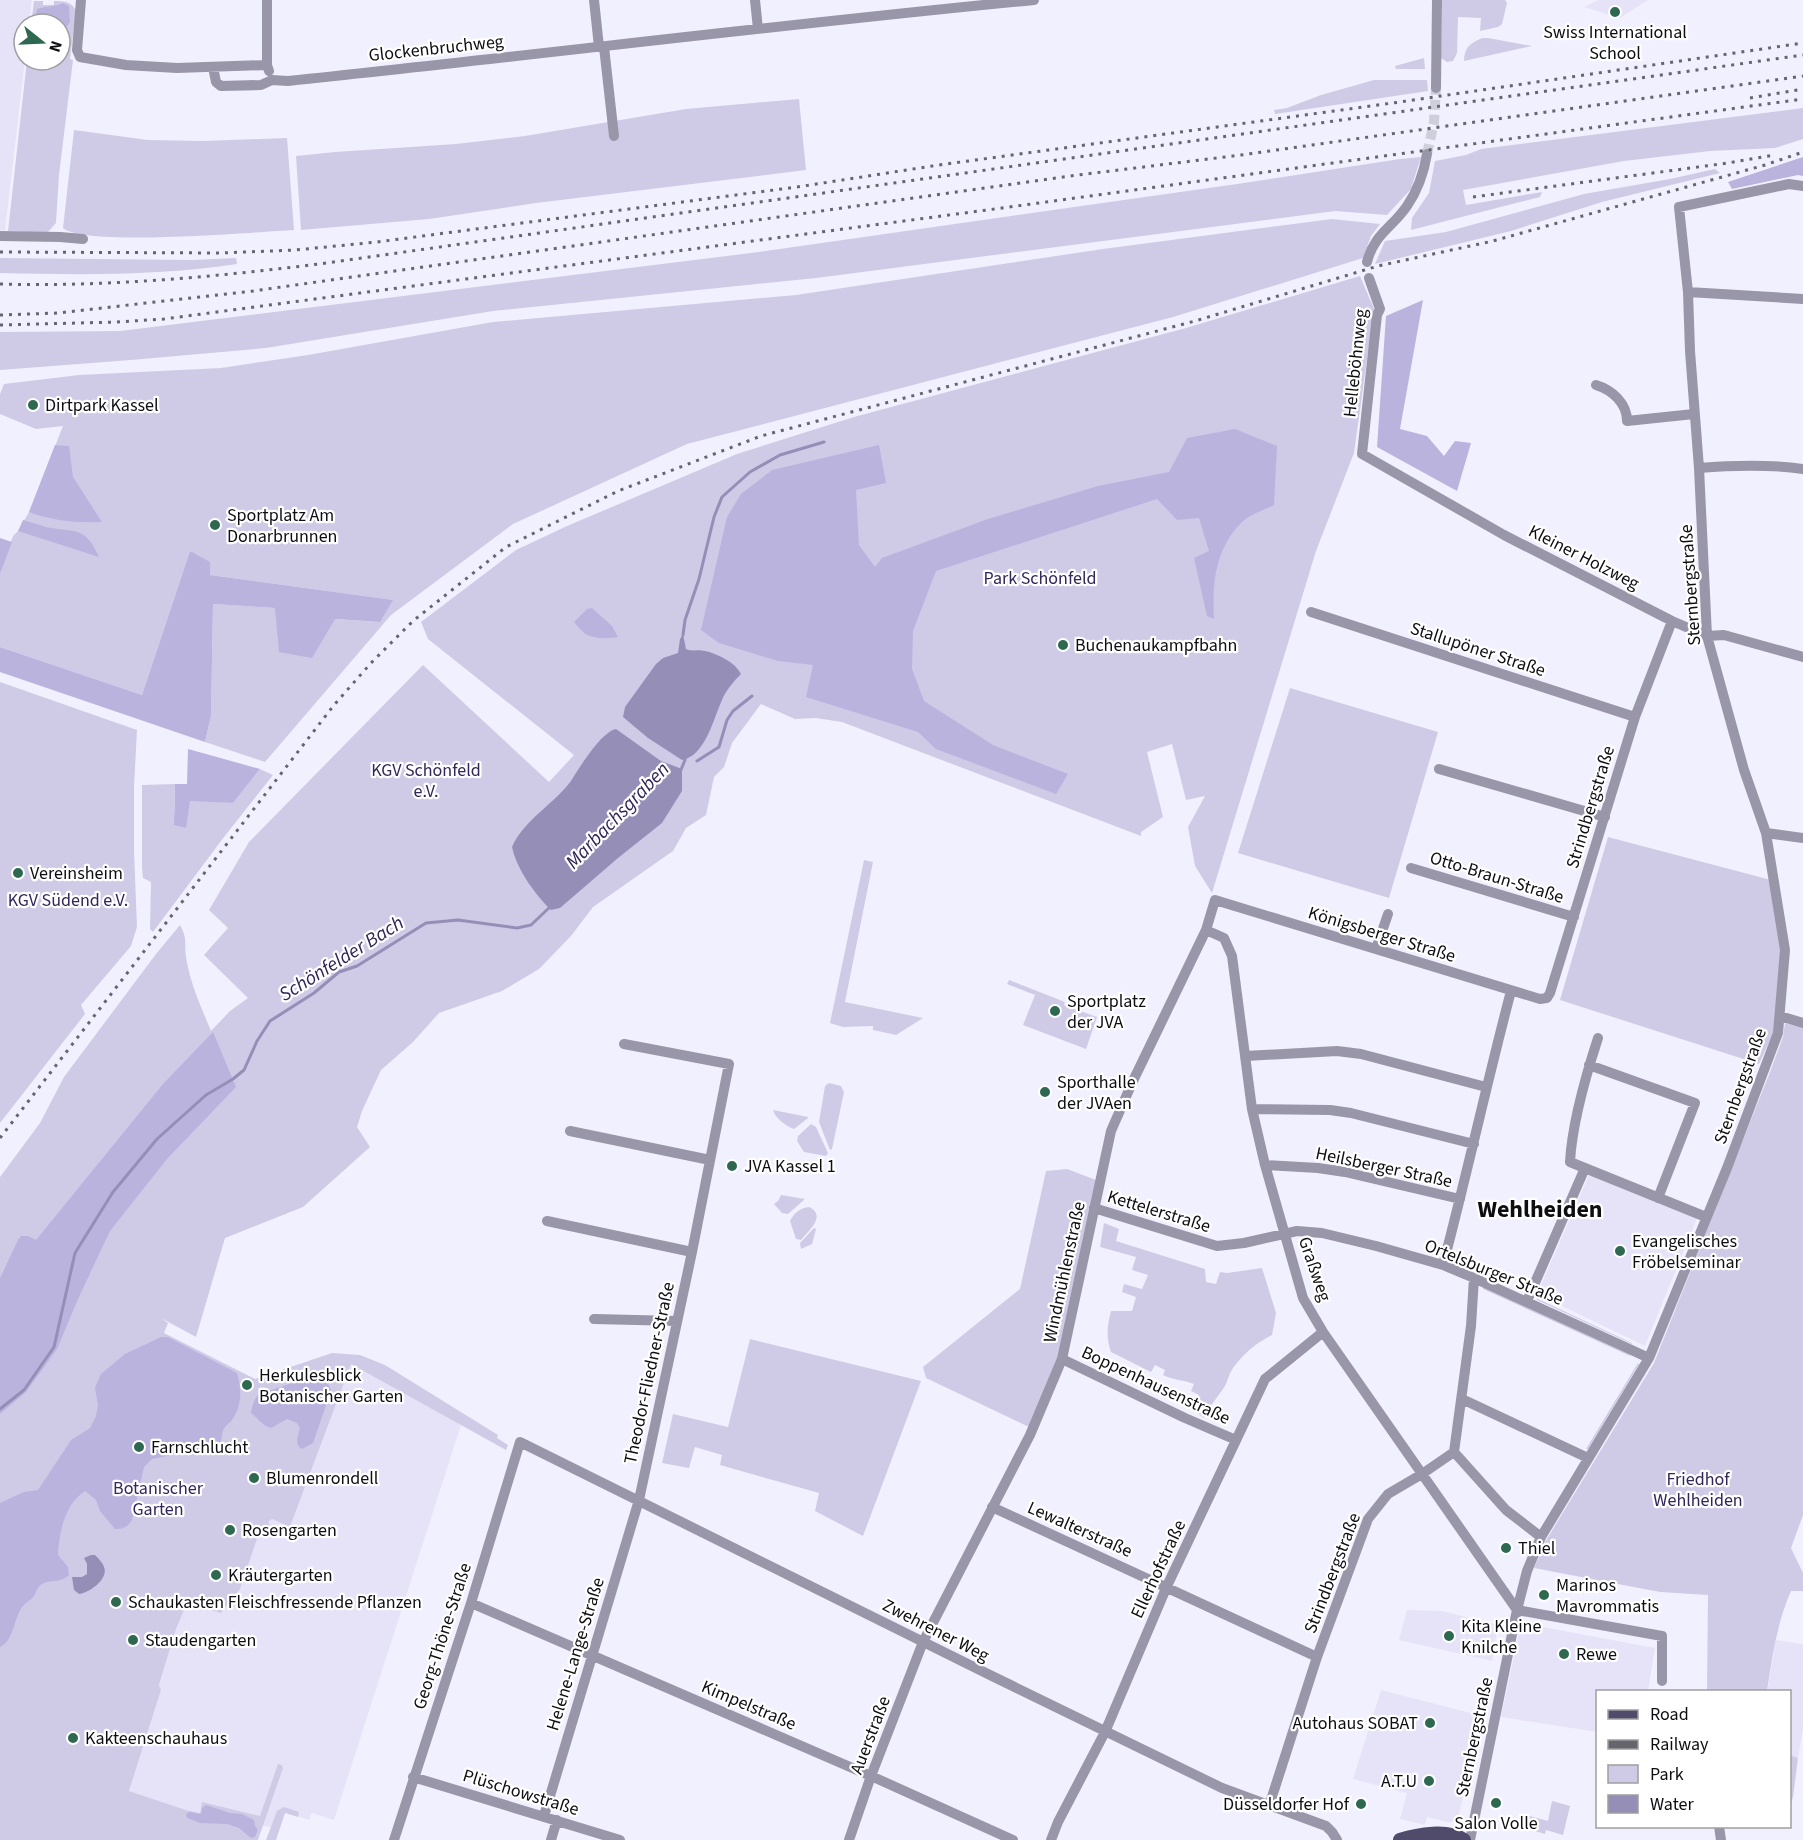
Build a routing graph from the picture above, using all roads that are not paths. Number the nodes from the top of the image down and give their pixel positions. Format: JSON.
{"nodes":[{"id":1,"x":81,"y":0,"type":"edge"},
{"id":2,"x":267,"y":0,"type":"edge"},
{"id":3,"x":594,"y":0,"type":"edge"},
{"id":4,"x":755,"y":0,"type":"edge"},
{"id":5,"x":1034,"y":0,"type":"edge"},
{"id":6,"x":1437,"y":0,"type":"edge"},
{"id":7,"x":918,"y":6,"type":"edge"},
{"id":8,"x":758,"y":29,"type":"junction"},
{"id":9,"x":602,"y":47,"type":"junction"},
{"id":10,"x":267,"y":65,"type":"junction"},
{"id":11,"x":213,"y":67,"type":"junction"},
{"id":12,"x":272,"y":80,"type":"junction"},
{"id":13,"x":1436,"y":88,"type":"tunnel mouth"},
{"id":14,"x":614,"y":136,"type":"dead end"},
{"id":15,"x":1427,"y":154,"type":"tunnel mouth"},
{"id":16,"x":1803,"y":186,"type":"edge"},
{"id":17,"x":0,"y":236,"type":"edge"},
{"id":18,"x":83,"y":239,"type":"dead end"},
{"id":19,"x":1367,"y":262,"type":"dead end"},
{"id":20,"x":1369,"y":278,"type":"dead end"},
{"id":21,"x":1688,"y":292,"type":"junction"},
{"id":22,"x":1803,"y":299,"type":"edge"},
{"id":23,"x":1596,"y":385,"type":"dead end"},
{"id":24,"x":1694,"y":414,"type":"junction"},
{"id":25,"x":1362,"y":454,"type":"joint"},
{"id":26,"x":1699,"y":468,"type":"junction"},
{"id":27,"x":1803,"y":469,"type":"edge"},
{"id":28,"x":1311,"y":612,"type":"dead end"},
{"id":29,"x":1672,"y":621,"type":"junction"},
{"id":30,"x":1707,"y":636,"type":"junction"},
{"id":31,"x":1803,"y":657,"type":"edge"},
{"id":32,"x":1635,"y":717,"type":"junction"},
{"id":33,"x":1439,"y":769,"type":"dead end"},
{"id":34,"x":1605,"y":817,"type":"junction"},
{"id":35,"x":1766,"y":832,"type":"junction"},
{"id":36,"x":1803,"y":838,"type":"edge"},
{"id":37,"x":1411,"y":868,"type":"dead end"},
{"id":38,"x":1215,"y":900,"type":"joint"},
{"id":39,"x":1388,"y":914,"type":"dead end"},
{"id":40,"x":1574,"y":917,"type":"junction"},
{"id":41,"x":1206,"y":930,"type":"junction"},
{"id":42,"x":1376,"y":949,"type":"junction"},
{"id":43,"x":1511,"y":991,"type":"junction"},
{"id":44,"x":1540,"y":999,"type":"joint"},
{"id":45,"x":1780,"y":1016,"type":"junction"},
{"id":46,"x":1803,"y":1023,"type":"edge"},
{"id":47,"x":1598,"y":1038,"type":"dead end"},
{"id":48,"x":624,"y":1044,"type":"dead end"},
{"id":49,"x":1246,"y":1056,"type":"junction"},
{"id":50,"x":1589,"y":1065,"type":"junction"},
{"id":51,"x":1486,"y":1087,"type":"junction"},
{"id":52,"x":1252,"y":1109,"type":"junction"},
{"id":53,"x":570,"y":1131,"type":"dead end"},
{"id":54,"x":1474,"y":1144,"type":"junction"},
{"id":55,"x":711,"y":1160,"type":"junction"},
{"id":56,"x":1266,"y":1165,"type":"junction"},
{"id":57,"x":1585,"y":1168,"type":"junction"},
{"id":58,"x":1658,"y":1198,"type":"junction"},
{"id":59,"x":1460,"y":1199,"type":"junction"},
{"id":60,"x":1094,"y":1208,"type":"junction"},
{"id":61,"x":1706,"y":1217,"type":"junction"},
{"id":62,"x":547,"y":1221,"type":"dead end"},
{"id":63,"x":1285,"y":1233,"type":"junction"},
{"id":64,"x":692,"y":1252,"type":"junction"},
{"id":65,"x":1443,"y":1265,"type":"junction"},
{"id":66,"x":1474,"y":1278,"type":"junction"},
{"id":67,"x":1527,"y":1301,"type":"junction"},
{"id":68,"x":594,"y":1319,"type":"dead end"},
{"id":69,"x":677,"y":1321,"type":"junction"},
{"id":70,"x":1323,"y":1332,"type":"junction"},
{"id":71,"x":1649,"y":1358,"type":"junction"},
{"id":72,"x":1062,"y":1359,"type":"junction"},
{"id":73,"x":1462,"y":1399,"type":"junction"},
{"id":74,"x":1236,"y":1440,"type":"junction"},
{"id":75,"x":520,"y":1442,"type":"joint"},
{"id":76,"x":1454,"y":1452,"type":"junction"},
{"id":77,"x":1588,"y":1458,"type":"junction"},
{"id":78,"x":1422,"y":1474,"type":"junction"},
{"id":79,"x":639,"y":1500,"type":"junction"},
{"id":80,"x":992,"y":1507,"type":"junction"},
{"id":81,"x":1541,"y":1537,"type":"junction"},
{"id":82,"x":1167,"y":1587,"type":"junction"},
{"id":83,"x":471,"y":1603,"type":"junction"},
{"id":84,"x":1517,"y":1610,"type":"junction"},
{"id":85,"x":923,"y":1642,"type":"junction"},
{"id":86,"x":592,"y":1655,"type":"junction"},
{"id":87,"x":1317,"y":1657,"type":"junction"},
{"id":88,"x":1662,"y":1682,"type":"dead end"},
{"id":89,"x":1105,"y":1732,"type":"junction"},
{"id":90,"x":871,"y":1776,"type":"junction"},
{"id":91,"x":413,"y":1777,"type":"junction"},
{"id":92,"x":1269,"y":1806,"type":"junction"},
{"id":93,"x":544,"y":1816,"type":"junction"},
{"id":94,"x":557,"y":1820,"type":"junction"},
{"id":95,"x":394,"y":1840,"type":"edge"},
{"id":96,"x":550,"y":1840,"type":"edge"},
{"id":97,"x":620,"y":1840,"type":"edge"},
{"id":98,"x":849,"y":1840,"type":"edge"},
{"id":99,"x":1013,"y":1840,"type":"edge"},
{"id":100,"x":1051,"y":1840,"type":"edge"},
{"id":101,"x":1337,"y":1840,"type":"edge"},
{"id":102,"x":1400,"y":1840,"type":"edge"},
{"id":103,"x":1464,"y":1840,"type":"edge"},
{"id":104,"x":1470,"y":1840,"type":"edge"}],
"edges":[{"from":1,"to":11,"type":"street"},
{"from":2,"to":10,"type":"street"},
{"from":3,"to":9,"type":"street"},
{"from":4,"to":8,"type":"street"},
{"from":5,"to":7,"type":"street","name":"Glockenbruchweg"},
{"from":6,"to":13,"type":"street"},
{"from":7,"to":8,"type":"street","name":"Glockenbruchweg"},
{"from":8,"to":9,"type":"street","name":"Glockenbruchweg"},
{"from":9,"to":12,"type":"street","name":"Glockenbruchweg"},
{"from":9,"to":14,"type":"street"},
{"from":10,"to":11,"type":"street"},
{"from":10,"to":12,"type":"street"},
{"from":11,"to":12,"type":"street","name":"Glockenbruchweg"},
{"from":15,"to":19,"type":"street"},
{"from":16,"to":21,"type":"street","name":"Sternbergstraße"},
{"from":17,"to":18,"type":"street"},
{"from":20,"to":25,"type":"street","name":"Helleböhnweg"},
{"from":21,"to":22,"type":"street"},
{"from":21,"to":24,"type":"street","name":"Sternbergstraße"},
{"from":23,"to":24,"type":"street"},
{"from":24,"to":26,"type":"street","name":"Sternbergstraße"},
{"from":25,"to":29,"type":"street","name":"Kleiner Holzweg"},
{"from":26,"to":27,"type":"street"},
{"from":26,"to":30,"type":"street","name":"Sternbergstraße"},
{"from":28,"to":32,"type":"street","name":"Stallupöner Straße"},
{"from":29,"to":30,"type":"street","name":"Kleiner Holzweg"},
{"from":29,"to":32,"type":"street","name":"Strindbergstraße"},
{"from":30,"to":31,"type":"street","name":"Kleiner Holzweg"},
{"from":30,"to":35,"type":"street","name":"Sternbergstraße"},
{"from":32,"to":34,"type":"street","name":"Strindbergstraße"},
{"from":33,"to":34,"type":"street"},
{"from":34,"to":40,"type":"street","name":"Strindbergstraße"},
{"from":35,"to":36,"type":"street"},
{"from":35,"to":45,"type":"street","name":"Sternbergstraße"},
{"from":37,"to":40,"type":"street","name":"Otto-Braun-Straße"},
{"from":38,"to":41,"type":"street","name":"Windmühlenstraße"},
{"from":38,"to":42,"type":"street","name":"Königsberger Straße"},
{"from":39,"to":42,"type":"street"},
{"from":40,"to":44,"type":"street","name":"Strindbergstraße"},
{"from":41,"to":49,"type":"street","name":"Graßweg"},
{"from":41,"to":60,"type":"street","name":"Windmühlenstraße"},
{"from":42,"to":43,"type":"street","name":"Königsberger Straße"},
{"from":43,"to":44,"type":"street","name":"Königsberger Straße"},
{"from":43,"to":51,"type":"street"},
{"from":45,"to":46,"type":"street"},
{"from":45,"to":61,"type":"street","name":"Sternbergstraße"},
{"from":47,"to":50,"type":"street"},
{"from":48,"to":55,"type":"street","name":"Theodor-Fliedner-Straße"},
{"from":49,"to":51,"type":"street"},
{"from":49,"to":52,"type":"street","name":"Graßweg"},
{"from":50,"to":57,"type":"street"},
{"from":50,"to":58,"type":"street"},
{"from":51,"to":54,"type":"street"},
{"from":52,"to":54,"type":"street"},
{"from":52,"to":56,"type":"street","name":"Graßweg"},
{"from":53,"to":55,"type":"street"},
{"from":54,"to":59,"type":"street"},
{"from":55,"to":64,"type":"street","name":"Theodor-Fliedner-Straße"},
{"from":56,"to":59,"type":"street","name":"Heilsberger Straße"},
{"from":56,"to":63,"type":"street","name":"Graßweg"},
{"from":57,"to":58,"type":"street"},
{"from":57,"to":67,"type":"street"},
{"from":58,"to":61,"type":"street"},
{"from":59,"to":65,"type":"street"},
{"from":60,"to":63,"type":"street","name":"Kettelerstraße"},
{"from":60,"to":72,"type":"street","name":"Windmühlenstraße"},
{"from":61,"to":71,"type":"street","name":"Sternbergstraße"},
{"from":62,"to":64,"type":"street"},
{"from":63,"to":65,"type":"street","name":"Ortelsburger Straße"},
{"from":63,"to":70,"type":"street","name":"Graßweg"},
{"from":64,"to":69,"type":"street","name":"Theodor-Fliedner-Straße"},
{"from":65,"to":66,"type":"street","name":"Ortelsburger Straße"},
{"from":66,"to":67,"type":"street","name":"Ortelsburger Straße"},
{"from":66,"to":73,"type":"street"},
{"from":67,"to":71,"type":"street","name":"Ortelsburger Straße"},
{"from":68,"to":69,"type":"street"},
{"from":69,"to":79,"type":"street","name":"Theodor-Fliedner-Straße"},
{"from":70,"to":74,"type":"street","name":"Ellerhofstraße"},
{"from":70,"to":78,"type":"street","name":"Graßweg"},
{"from":71,"to":77,"type":"street","name":"Sternbergstraße"},
{"from":72,"to":74,"type":"street","name":"Boppenhausenstraße"},
{"from":72,"to":80,"type":"street","name":"Windmühlenstraße"},
{"from":73,"to":76,"type":"street"},
{"from":73,"to":77,"type":"street"},
{"from":74,"to":82,"type":"street","name":"Ellerhofstraße"},
{"from":75,"to":79,"type":"street","name":"Zwehrener Weg"},
{"from":75,"to":83,"type":"street","name":"Georg-Thöne-Straße"},
{"from":76,"to":78,"type":"street","name":"Strindbergstraße"},
{"from":76,"to":81,"type":"street"},
{"from":77,"to":81,"type":"street","name":"Sternbergstraße"},
{"from":78,"to":84,"type":"street","name":"Graßweg"},
{"from":78,"to":87,"type":"street","name":"Strindbergstraße"},
{"from":79,"to":85,"type":"street","name":"Zwehrener Weg"},
{"from":79,"to":86,"type":"street","name":"Helene-Lange-Straße"},
{"from":80,"to":82,"type":"street","name":"Lewalterstraße"},
{"from":80,"to":85,"type":"street","name":"Windmühlenstraße"},
{"from":81,"to":84,"type":"street","name":"Sternbergstraße"},
{"from":82,"to":87,"type":"street","name":"Lewalterstraße"},
{"from":82,"to":89,"type":"street","name":"Ellerhofstraße"},
{"from":83,"to":86,"type":"street","name":"Kimpelstraße"},
{"from":83,"to":91,"type":"street","name":"Georg-Thöne-Straße"},
{"from":84,"to":88,"type":"street"},
{"from":84,"to":104,"type":"street","name":"Sternbergstraße"},
{"from":85,"to":89,"type":"street","name":"Zwehrener Weg"},
{"from":85,"to":90,"type":"street","name":"Auerstraße"},
{"from":86,"to":90,"type":"street","name":"Kimpelstraße"},
{"from":86,"to":93,"type":"street","name":"Helene-Lange-Straße"},
{"from":87,"to":92,"type":"street","name":"Strindbergstraße"},
{"from":89,"to":92,"type":"street","name":"Zwehrener Weg"},
{"from":89,"to":100,"type":"street","name":"Ellerhofstraße"},
{"from":90,"to":98,"type":"street","name":"Auerstraße"},
{"from":90,"to":99,"type":"street","name":"Kimpelstraße"},
{"from":91,"to":93,"type":"street","name":"Plüschowstraße"},
{"from":91,"to":95,"type":"street","name":"Georg-Thöne-Straße"},
{"from":92,"to":101,"type":"street","name":"Zwehrener Weg"},
{"from":93,"to":94,"type":"street","name":"Plüschowstraße"},
{"from":94,"to":96,"type":"street"},
{"from":94,"to":97,"type":"street","name":"Plüschowstraße"},
{"from":102,"to":103,"type":"main road"}]}
